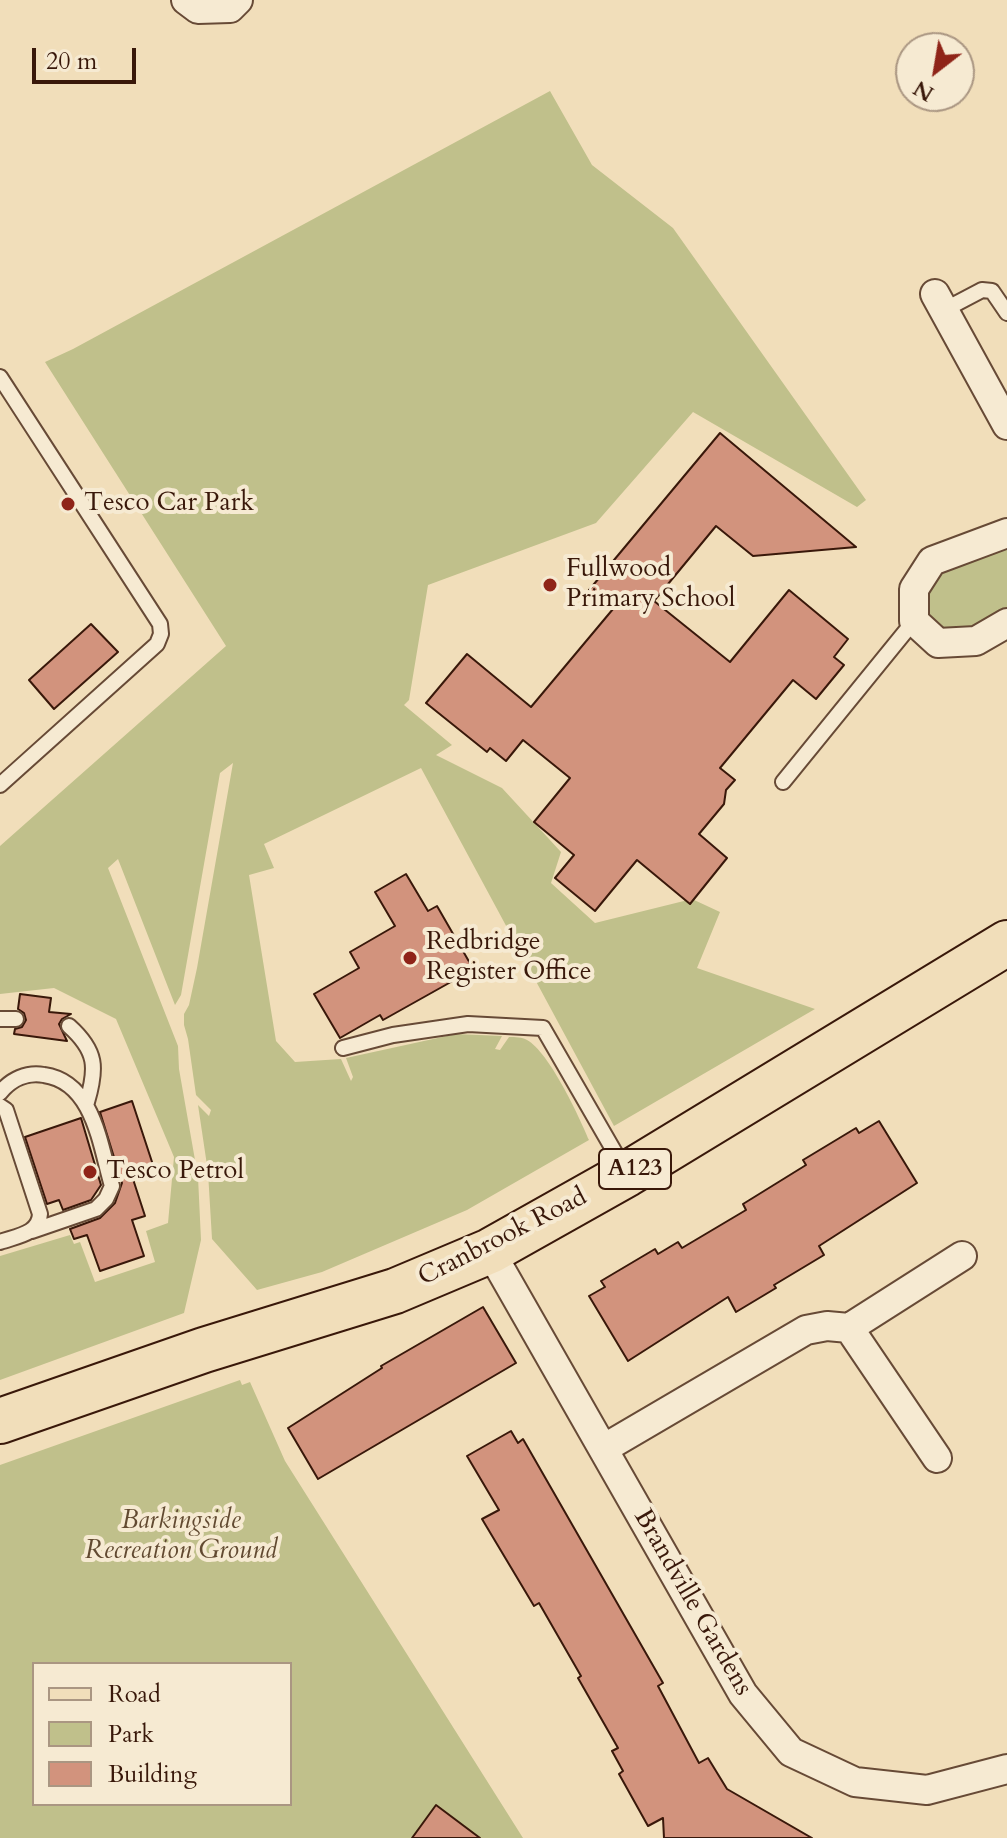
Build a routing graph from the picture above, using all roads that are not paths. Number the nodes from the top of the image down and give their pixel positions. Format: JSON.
{"nodes":[{"id":1,"x":186,"y":0,"type":"edge"},
{"id":2,"x":238,"y":0,"type":"edge"},
{"id":3,"x":940,"y":302,"type":"joint"},
{"id":4,"x":1007,"y":313,"type":"edge"},
{"id":5,"x":0,"y":377,"type":"edge"},
{"id":6,"x":1007,"y":425,"type":"edge"},
{"id":7,"x":1007,"y":533,"type":"edge"},
{"id":8,"x":914,"y":621,"type":"junction"},
{"id":9,"x":1007,"y":623,"type":"edge"},
{"id":10,"x":783,"y":782,"type":"dead end"},
{"id":11,"x":0,"y":785,"type":"edge"},
{"id":12,"x":1007,"y":943,"type":"edge"},
{"id":13,"x":0,"y":1019,"type":"edge"},
{"id":14,"x":16,"y":1019,"type":"dead end"},
{"id":15,"x":69,"y":1026,"type":"dead end"},
{"id":16,"x":343,"y":1048,"type":"dead end"},
{"id":17,"x":0,"y":1093,"type":"edge"},
{"id":18,"x":87,"y":1102,"type":"junction"},
{"id":19,"x":0,"y":1106,"type":"edge"},
{"id":20,"x":627,"y":1174,"type":"junction"},
{"id":21,"x":32,"y":1231,"type":"junction"},
{"id":22,"x":0,"y":1242,"type":"edge"},
{"id":23,"x":490,"y":1251,"type":"junction"},
{"id":24,"x":962,"y":1256,"type":"dead end"},
{"id":25,"x":849,"y":1328,"type":"junction"},
{"id":26,"x":0,"y":1421,"type":"edge"},
{"id":27,"x":603,"y":1449,"type":"junction"},
{"id":28,"x":937,"y":1458,"type":"dead end"},
{"id":29,"x":1007,"y":1769,"type":"edge"}],
"edges":[{"from":1,"to":2,"type":"street"},
{"from":3,"to":4,"type":"lane"},
{"from":3,"to":6,"type":"street"},
{"from":5,"to":11,"type":"lane"},
{"from":7,"to":8,"type":"street"},
{"from":8,"to":9,"type":"street"},
{"from":8,"to":10,"type":"lane"},
{"from":12,"to":20,"type":"main road","name":"Cranbrook Road","number":"A123"},
{"from":13,"to":14,"type":"lane"},
{"from":15,"to":18,"type":"lane"},
{"from":16,"to":20,"type":"lane"},
{"from":17,"to":18,"type":"lane"},
{"from":18,"to":21,"type":"lane"},
{"from":19,"to":21,"type":"lane"},
{"from":20,"to":23,"type":"main road","name":"Cranbrook Road","number":"A123"},
{"from":21,"to":22,"type":"lane"},
{"from":23,"to":26,"type":"main road","name":"Cranbrook Road","number":"A123"},
{"from":23,"to":27,"type":"street","name":"Brandville Gardens"},
{"from":24,"to":25,"type":"street"},
{"from":25,"to":27,"type":"street"},
{"from":25,"to":28,"type":"street"},
{"from":27,"to":29,"type":"street","name":"Brandville Gardens"}]}
